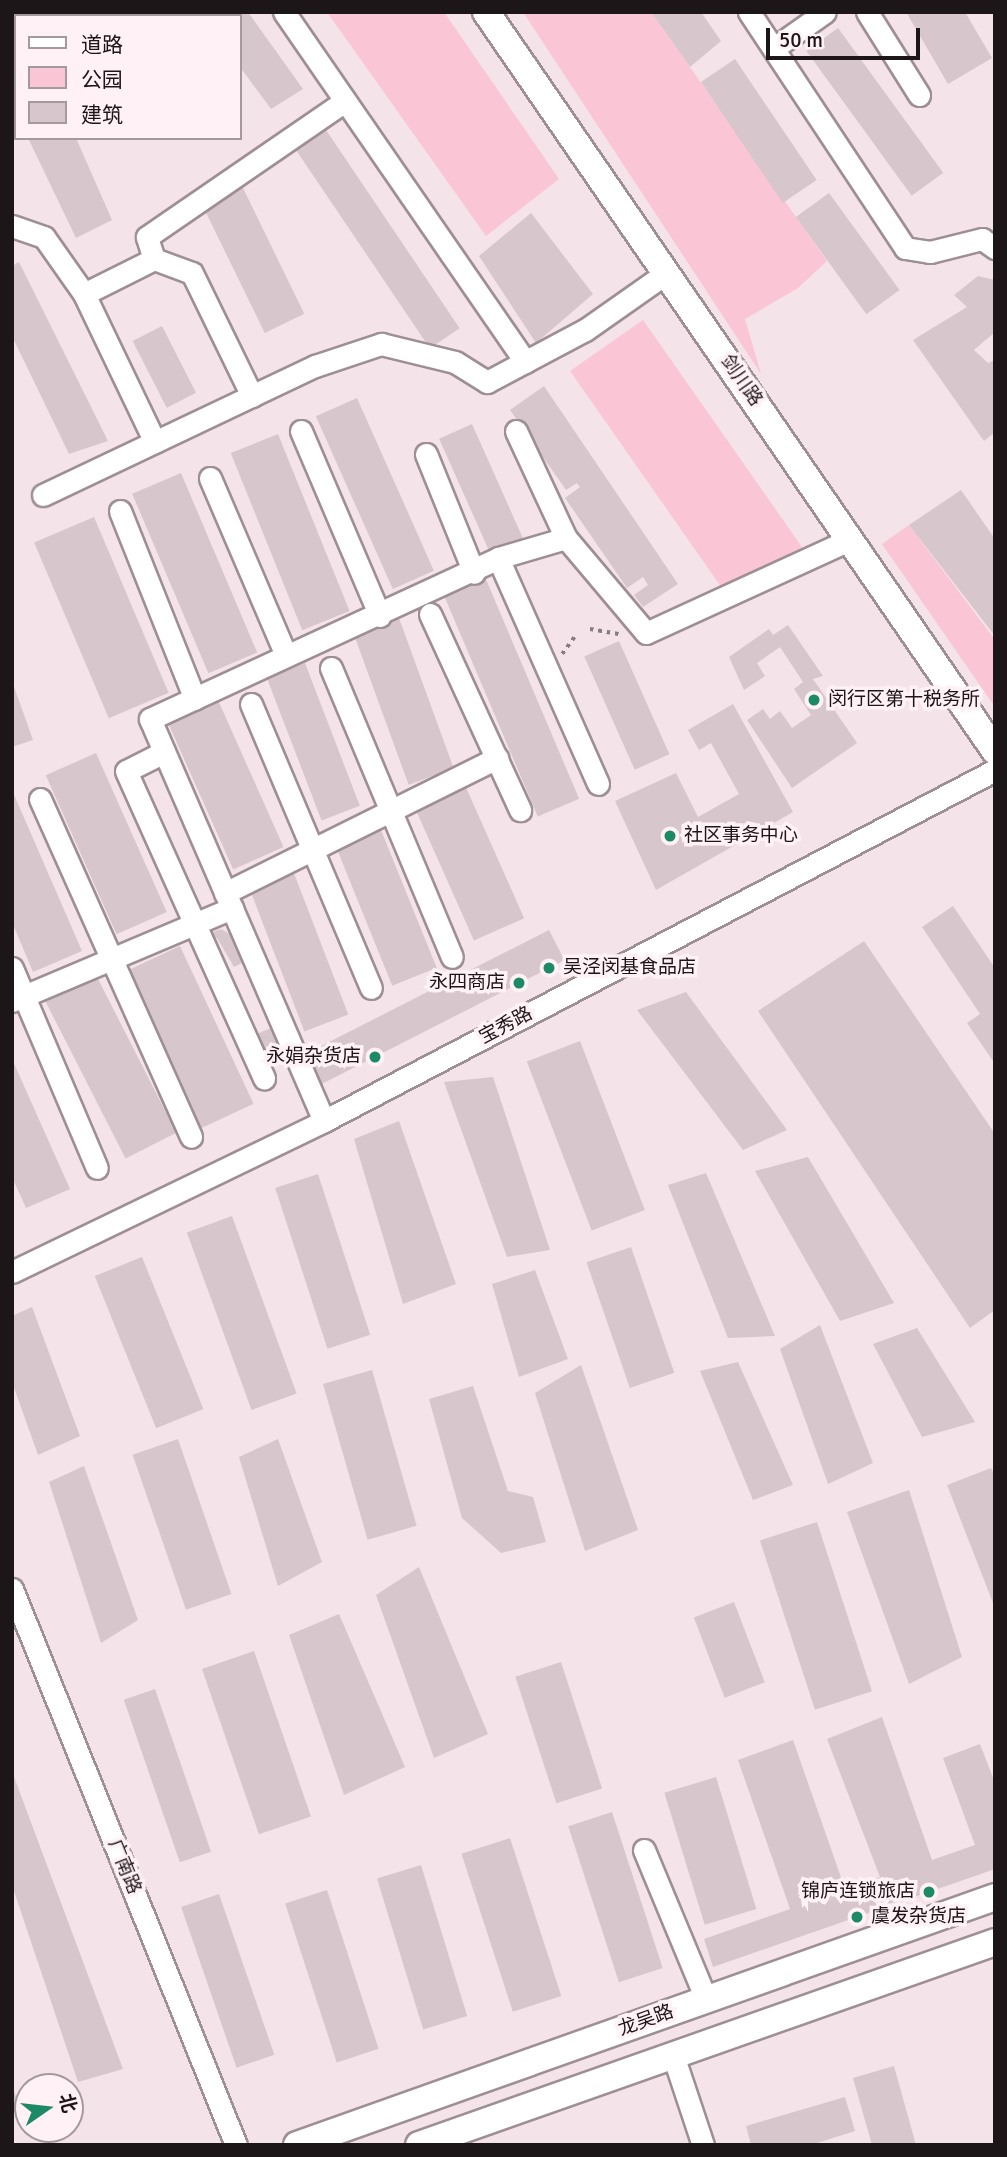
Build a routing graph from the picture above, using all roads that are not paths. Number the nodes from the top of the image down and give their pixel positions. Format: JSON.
{"nodes":[{"id":1,"x":284,"y":12,"type":"edge"},
{"id":2,"x":486,"y":12,"type":"edge"},
{"id":3,"x":748,"y":12,"type":"edge"},
{"id":4,"x":825,"y":12,"type":"edge"},
{"id":5,"x":867,"y":12,"type":"edge"},
{"id":6,"x":774,"y":48,"type":"junction"},
{"id":7,"x":919,"y":94,"type":"dead end"},
{"id":8,"x":345,"y":101,"type":"junction"},
{"id":9,"x":12,"y":226,"type":"edge"},
{"id":10,"x":995,"y":248,"type":"edge"},
{"id":11,"x":154,"y":259,"type":"junction"},
{"id":12,"x":666,"y":273,"type":"junction"},
{"id":13,"x":84,"y":294,"type":"junction"},
{"id":14,"x":525,"y":362,"type":"junction"},
{"id":15,"x":252,"y":396,"type":"junction"},
{"id":16,"x":302,"y":431,"type":"dead end"},
{"id":17,"x":516,"y":431,"type":"dead end"},
{"id":18,"x":155,"y":442,"type":"junction"},
{"id":19,"x":426,"y":454,"type":"dead end"},
{"id":20,"x":210,"y":478,"type":"dead end"},
{"id":21,"x":43,"y":495,"type":"dead end"},
{"id":22,"x":120,"y":511,"type":"dead end"},
{"id":23,"x":566,"y":538,"type":"junction"},
{"id":24,"x":849,"y":540,"type":"junction"},
{"id":25,"x":498,"y":558,"type":"junction"},
{"id":26,"x":474,"y":573,"type":"junction"},
{"id":27,"x":430,"y":614,"type":"dead end"},
{"id":28,"x":380,"y":616,"type":"junction"},
{"id":29,"x":286,"y":655,"type":"junction"},
{"id":30,"x":331,"y":668,"type":"dead end"},
{"id":31,"x":195,"y":699,"type":"junction"},
{"id":32,"x":251,"y":704,"type":"dead end"},
{"id":33,"x":995,"y":751,"type":"edge"},
{"id":34,"x":164,"y":752,"type":"junction"},
{"id":35,"x":496,"y":758,"type":"junction"},
{"id":36,"x":995,"y":770,"type":"edge"},
{"id":37,"x":598,"y":784,"type":"dead end"},
{"id":38,"x":40,"y":799,"type":"dead end"},
{"id":39,"x":520,"y":810,"type":"dead end"},
{"id":40,"x":391,"y":811,"type":"junction"},
{"id":41,"x":312,"y":850,"type":"junction"},
{"id":42,"x":228,"y":901,"type":"junction"},
{"id":43,"x":194,"y":922,"type":"junction"},
{"id":44,"x":111,"y":957,"type":"junction"},
{"id":45,"x":452,"y":957,"type":"dead end"},
{"id":46,"x":12,"y":968,"type":"edge"},
{"id":47,"x":370,"y":988,"type":"dead end"},
{"id":48,"x":18,"y":999,"type":"edge"},
{"id":49,"x":264,"y":1078,"type":"dead end"},
{"id":50,"x":324,"y":1121,"type":"junction"},
{"id":51,"x":191,"y":1137,"type":"dead end"},
{"id":52,"x":97,"y":1168,"type":"dead end"},
{"id":53,"x":12,"y":1272,"type":"edge"},
{"id":54,"x":12,"y":1589,"type":"edge"},
{"id":55,"x":644,"y":1850,"type":"dead end"},
{"id":56,"x":995,"y":1897,"type":"edge"},
{"id":57,"x":995,"y":1941,"type":"edge"},
{"id":58,"x":706,"y":1998,"type":"junction"},
{"id":59,"x":673,"y":2055,"type":"junction"},
{"id":60,"x":236,"y":2145,"type":"edge"},
{"id":61,"x":297,"y":2145,"type":"edge"},
{"id":62,"x":419,"y":2145,"type":"edge"},
{"id":63,"x":704,"y":2145,"type":"edge"}],
"edges":[{"from":1,"to":8,"type":"street"},
{"from":2,"to":12,"type":"main road","name":"剑川路"},
{"from":3,"to":6,"type":"street"},
{"from":4,"to":6,"type":"street"},
{"from":5,"to":7,"type":"street"},
{"from":6,"to":10,"type":"street"},
{"from":8,"to":11,"type":"street"},
{"from":8,"to":14,"type":"street"},
{"from":9,"to":13,"type":"street"},
{"from":11,"to":13,"type":"street"},
{"from":11,"to":15,"type":"street"},
{"from":12,"to":14,"type":"street"},
{"from":12,"to":24,"type":"main road","name":"剑川路"},
{"from":13,"to":18,"type":"street"},
{"from":14,"to":15,"type":"street"},
{"from":15,"to":18,"type":"street"},
{"from":16,"to":28,"type":"street"},
{"from":17,"to":23,"type":"street"},
{"from":18,"to":21,"type":"street"},
{"from":19,"to":26,"type":"street"},
{"from":20,"to":29,"type":"street"},
{"from":22,"to":31,"type":"street"},
{"from":23,"to":24,"type":"street"},
{"from":23,"to":25,"type":"street"},
{"from":24,"to":33,"type":"main road","name":"剑川路"},
{"from":25,"to":26,"type":"street"},
{"from":25,"to":37,"type":"street"},
{"from":26,"to":28,"type":"street"},
{"from":27,"to":35,"type":"street"},
{"from":28,"to":29,"type":"street"},
{"from":29,"to":31,"type":"street"},
{"from":30,"to":40,"type":"street"},
{"from":31,"to":34,"type":"street"},
{"from":32,"to":41,"type":"street"},
{"from":34,"to":42,"type":"street"},
{"from":34,"to":43,"type":"street"},
{"from":35,"to":39,"type":"street"},
{"from":35,"to":40,"type":"street"},
{"from":36,"to":50,"type":"street","name":"宝秀路"},
{"from":38,"to":44,"type":"street"},
{"from":40,"to":41,"type":"street"},
{"from":40,"to":45,"type":"street"},
{"from":41,"to":42,"type":"street"},
{"from":41,"to":47,"type":"street"},
{"from":42,"to":43,"type":"street"},
{"from":42,"to":50,"type":"street"},
{"from":43,"to":44,"type":"street"},
{"from":43,"to":49,"type":"street"},
{"from":44,"to":48,"type":"street"},
{"from":44,"to":51,"type":"street"},
{"from":46,"to":48,"type":"street"},
{"from":48,"to":52,"type":"street"},
{"from":50,"to":53,"type":"street","name":"宝秀路"},
{"from":54,"to":60,"type":"street","name":"广南路"},
{"from":55,"to":58,"type":"street"},
{"from":56,"to":58,"type":"main road","name":"龙吴路"},
{"from":57,"to":59,"type":"main road"},
{"from":58,"to":61,"type":"main road","name":"龙吴路"},
{"from":59,"to":62,"type":"main road"},
{"from":59,"to":63,"type":"street"}]}
